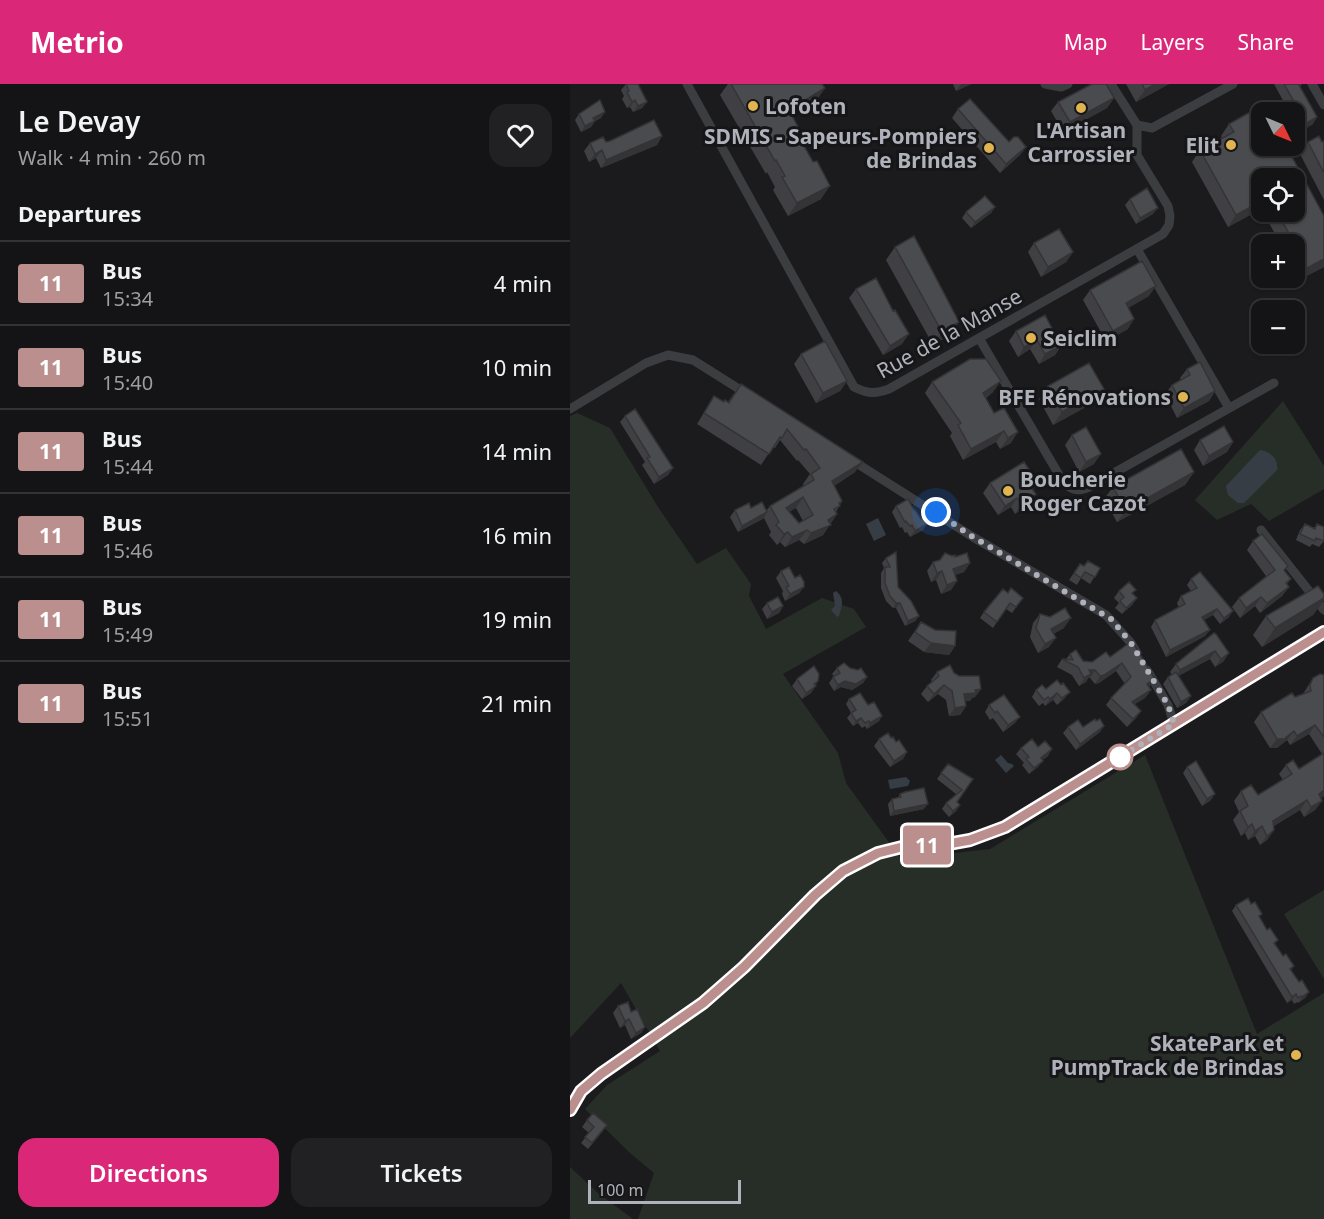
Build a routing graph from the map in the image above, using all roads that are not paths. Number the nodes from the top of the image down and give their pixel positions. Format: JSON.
{"nodes":[{"id":1,"x":687,"y":84,"type":"edge"},
{"id":2,"x":1045,"y":84,"type":"edge"},
{"id":3,"x":1068,"y":84,"type":"edge"},
{"id":4,"x":1111,"y":84,"type":"edge"},
{"id":5,"x":1233,"y":84,"type":"edge"},
{"id":6,"x":1312,"y":84,"type":"edge"},
{"id":7,"x":1324,"y":105,"type":"edge"},
{"id":8,"x":1137,"y":125,"type":"junction"},
{"id":9,"x":1137,"y":249,"type":"junction"},
{"id":10,"x":979,"y":338,"type":"junction"},
{"id":11,"x":1274,"y":383,"type":"dead end"},
{"id":12,"x":757,"y":400,"type":"edge"},
{"id":13,"x":1229,"y":408,"type":"junction"},
{"id":14,"x":570,"y":409,"type":"edge"},
{"id":15,"x":841,"y":453,"type":"edge"},
{"id":16,"x":1261,"y":530,"type":"dead end"},
{"id":17,"x":1324,"y":610,"type":"edge"},
{"id":18,"x":1324,"y":633,"type":"edge"},
{"id":19,"x":1174,"y":724,"type":"junction"},
{"id":20,"x":570,"y":1110,"type":"edge"}],
"edges":[{"from":1,"to":10,"type":"street","name":"Rue de la Manse"},
{"from":2,"to":3,"type":"street"},
{"from":4,"to":8,"type":"street"},
{"from":5,"to":8,"type":"street"},
{"from":6,"to":7,"type":"street"},
{"from":8,"to":9,"type":"street","name":"Rue de la Manse"},
{"from":9,"to":10,"type":"street","name":"Rue de la Manse"},
{"from":9,"to":13,"type":"street"},
{"from":10,"to":13,"type":"street"},
{"from":11,"to":13,"type":"street"},
{"from":12,"to":14,"type":"street"},
{"from":15,"to":19,"type":"street"},
{"from":16,"to":17,"type":"street"},
{"from":18,"to":19,"type":"street"},
{"from":19,"to":20,"type":"street"}]}
